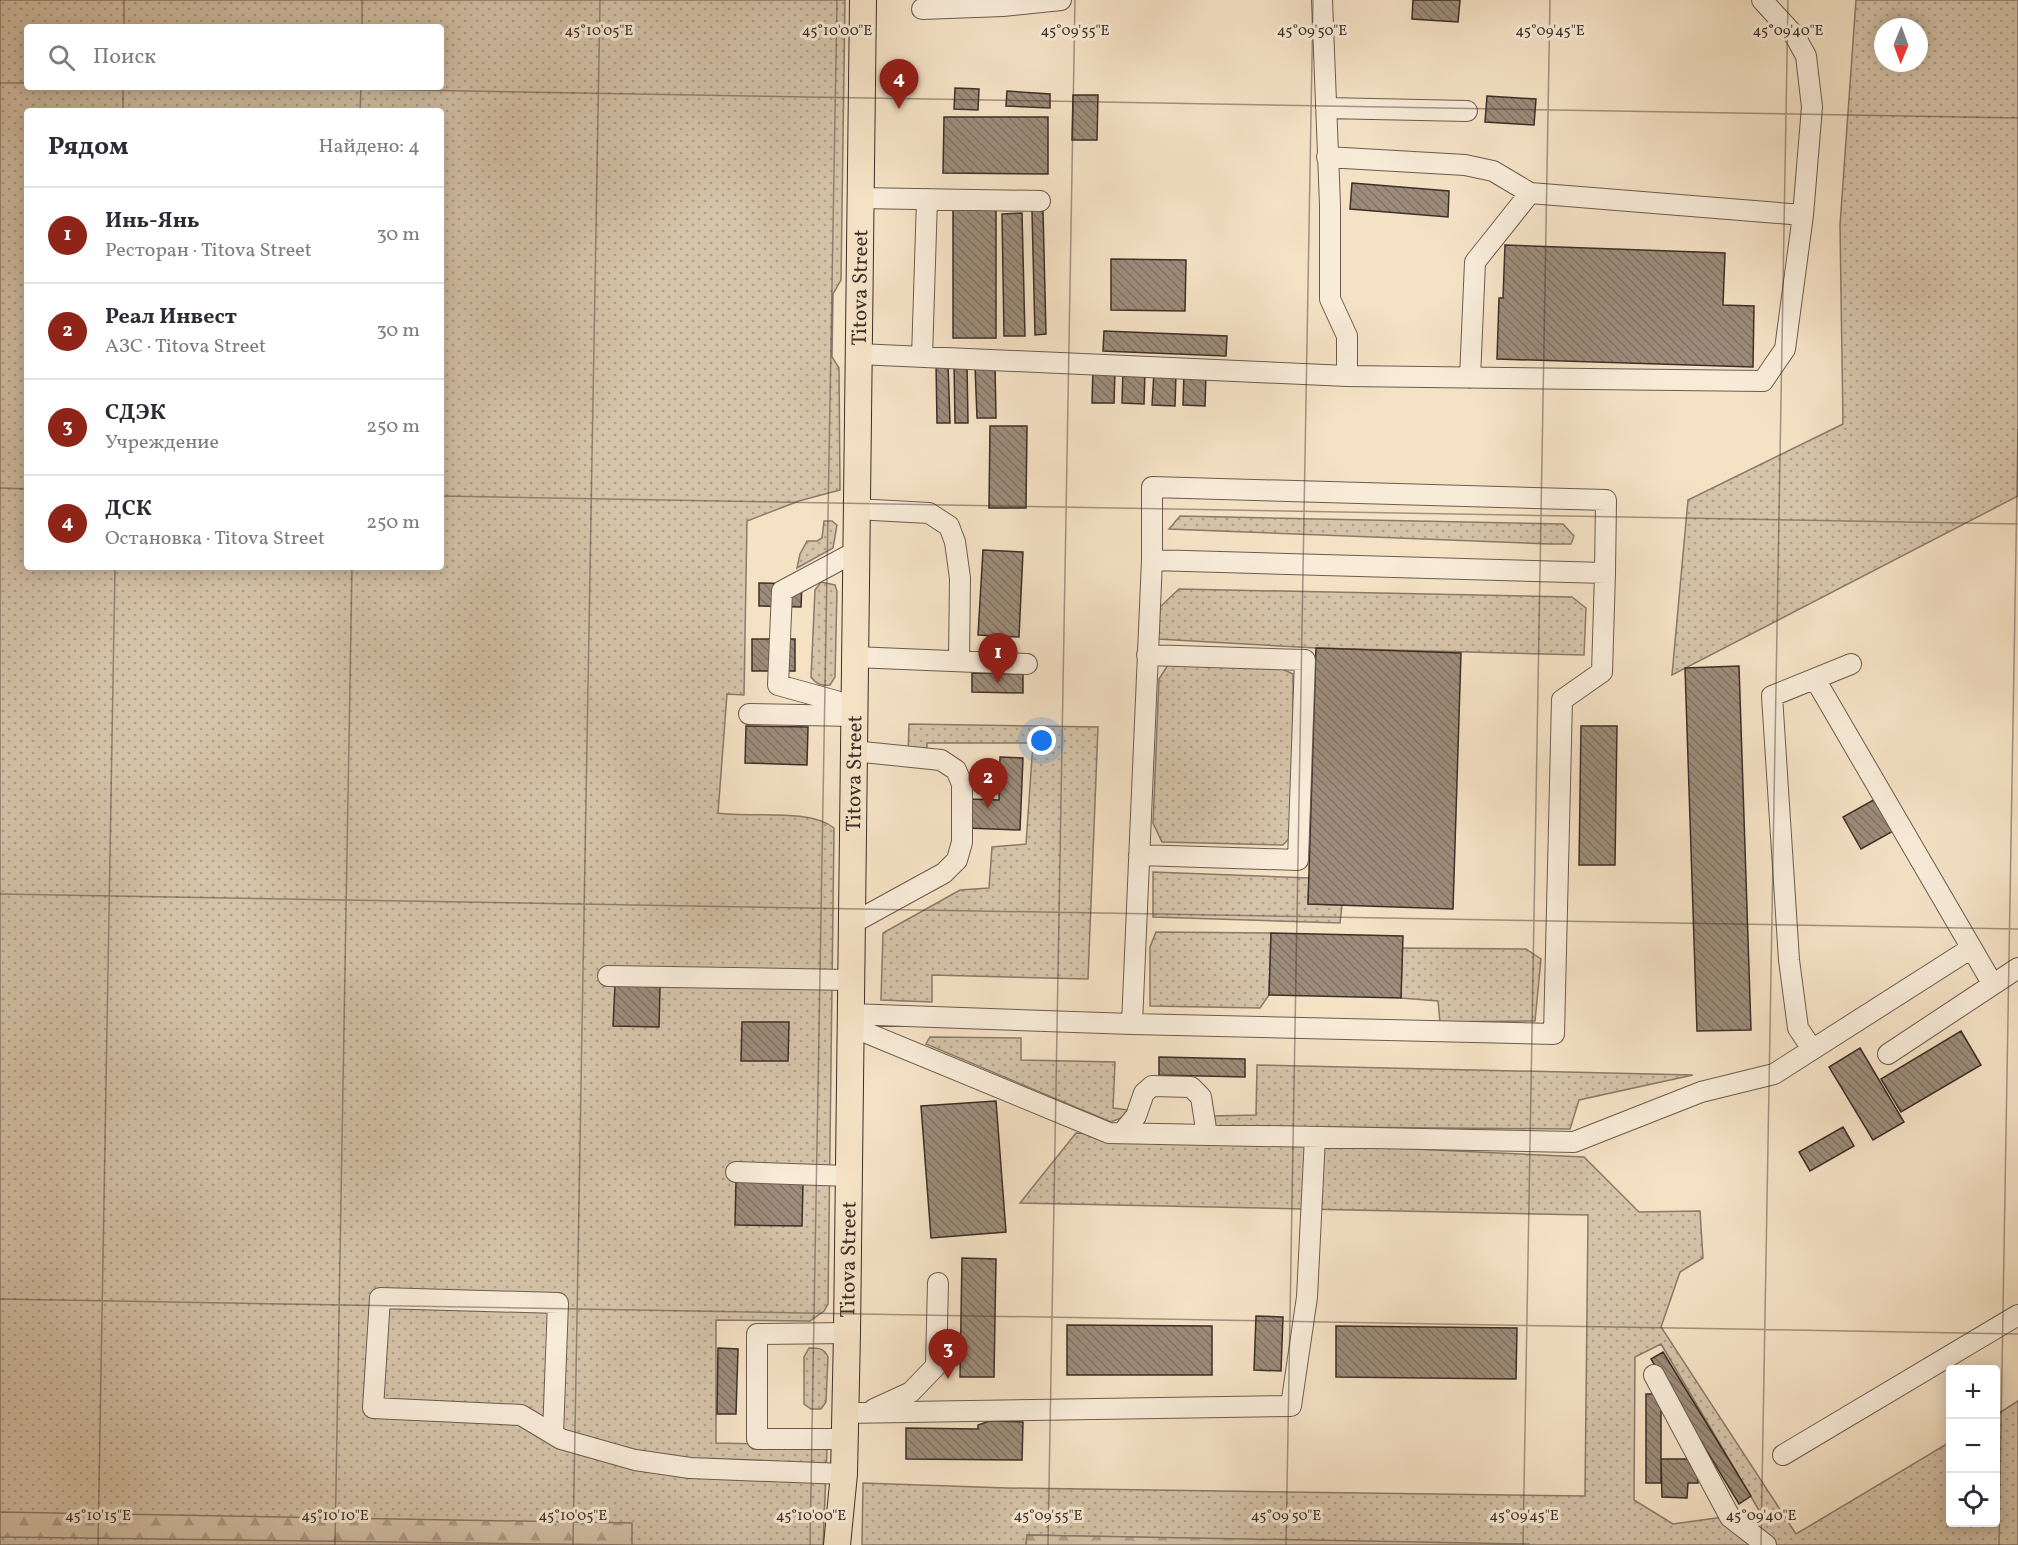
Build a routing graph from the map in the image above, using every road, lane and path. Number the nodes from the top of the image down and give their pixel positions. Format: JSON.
{"nodes":[{"id":1,"x":863,"y":0,"type":"edge"},
{"id":2,"x":1061,"y":0,"type":"edge"},
{"id":3,"x":1322,"y":0,"type":"edge"},
{"id":4,"x":1762,"y":0,"type":"edge"},
{"id":5,"x":922,"y":9,"type":"dead end"},
{"id":6,"x":1326,"y":108,"type":"junction"},
{"id":7,"x":1467,"y":111,"type":"dead end"},
{"id":8,"x":1327,"y":157,"type":"junction"},
{"id":9,"x":1530,"y":193,"type":"junction"},
{"id":10,"x":859,"y":198,"type":"junction"},
{"id":11,"x":927,"y":199,"type":"junction"},
{"id":12,"x":1040,"y":201,"type":"dead end"},
{"id":13,"x":1803,"y":215,"type":"junction"},
{"id":14,"x":858,"y":354,"type":"junction"},
{"id":15,"x":922,"y":357,"type":"junction"},
{"id":16,"x":1347,"y":376,"type":"junction"},
{"id":17,"x":1470,"y":378,"type":"junction"},
{"id":18,"x":855,"y":510,"type":"junction"},
{"id":19,"x":855,"y":552,"type":"junction"},
{"id":20,"x":1152,"y":561,"type":"junction"},
{"id":21,"x":1605,"y":573,"type":"junction"},
{"id":22,"x":1147,"y":655,"type":"junction"},
{"id":23,"x":854,"y":657,"type":"junction"},
{"id":24,"x":959,"y":661,"type":"junction"},
{"id":25,"x":1028,"y":664,"type":"dead end"},
{"id":26,"x":1851,"y":664,"type":"dead end"},
{"id":27,"x":1815,"y":679,"type":"junction"},
{"id":28,"x":854,"y":711,"type":"junction"},
{"id":29,"x":749,"y":714,"type":"dead end"},
{"id":30,"x":854,"y":751,"type":"junction"},
{"id":31,"x":1139,"y":855,"type":"junction"},
{"id":32,"x":851,"y":924,"type":"junction"},
{"id":33,"x":1970,"y":949,"type":"junction"},
{"id":34,"x":2018,"y":968,"type":"edge"},
{"id":35,"x":608,"y":976,"type":"dead end"},
{"id":36,"x":851,"y":980,"type":"junction"},
{"id":37,"x":1992,"y":983,"type":"junction"},
{"id":38,"x":850,"y":1020,"type":"junction"},
{"id":39,"x":1131,"y":1024,"type":"junction"},
{"id":40,"x":1812,"y":1049,"type":"junction"},
{"id":41,"x":1888,"y":1054,"type":"dead end"},
{"id":42,"x":1122,"y":1133,"type":"junction"},
{"id":43,"x":1207,"y":1135,"type":"junction"},
{"id":44,"x":1315,"y":1137,"type":"junction"},
{"id":45,"x":736,"y":1172,"type":"dead end"},
{"id":46,"x":849,"y":1176,"type":"junction"},
{"id":47,"x":938,"y":1282,"type":"dead end"},
{"id":48,"x":2018,"y":1315,"type":"edge"},
{"id":49,"x":847,"y":1333,"type":"junction"},
{"id":50,"x":1654,"y":1375,"type":"dead end"},
{"id":51,"x":852,"y":1413,"type":"junction"},
{"id":52,"x":553,"y":1434,"type":"junction"},
{"id":53,"x":844,"y":1438,"type":"junction"},
{"id":54,"x":1783,"y":1455,"type":"dead end"},
{"id":55,"x":844,"y":1474,"type":"junction"},
{"id":56,"x":837,"y":1545,"type":"edge"},
{"id":57,"x":852,"y":1545,"type":"edge"},
{"id":58,"x":1766,"y":1545,"type":"edge"}],
"edges":[{"from":1,"to":10,"type":"main road","name":"Titova Street"},
{"from":2,"to":5,"type":"lane"},
{"from":3,"to":6,"type":"lane"},
{"from":4,"to":13,"type":"lane"},
{"from":6,"to":7,"type":"lane"},
{"from":6,"to":8,"type":"lane"},
{"from":8,"to":9,"type":"lane"},
{"from":8,"to":16,"type":"lane"},
{"from":9,"to":13,"type":"lane"},
{"from":9,"to":17,"type":"lane"},
{"from":10,"to":11,"type":"lane"},
{"from":10,"to":14,"type":"main road","name":"Titova Street"},
{"from":11,"to":12,"type":"lane"},
{"from":11,"to":15,"type":"lane"},
{"from":13,"to":17,"type":"lane"},
{"from":14,"to":15,"type":"lane"},
{"from":14,"to":18,"type":"main road","name":"Titova Street"},
{"from":15,"to":16,"type":"lane"},
{"from":16,"to":17,"type":"lane"},
{"from":18,"to":19,"type":"main road","name":"Titova Street"},
{"from":18,"to":24,"type":"lane"},
{"from":19,"to":23,"type":"main road","name":"Titova Street"},
{"from":19,"to":28,"type":"lane"},
{"from":20,"to":21,"type":"lane"},
{"from":20,"to":21,"type":"lane"},
{"from":20,"to":22,"type":"lane"},
{"from":21,"to":39,"type":"lane"},
{"from":22,"to":31,"type":"lane"},
{"from":22,"to":31,"type":"lane"},
{"from":23,"to":24,"type":"lane"},
{"from":23,"to":28,"type":"main road","name":"Titova Street"},
{"from":24,"to":25,"type":"lane"},
{"from":26,"to":27,"type":"lane"},
{"from":27,"to":33,"type":"lane"},
{"from":27,"to":40,"type":"lane"},
{"from":28,"to":29,"type":"lane"},
{"from":28,"to":30,"type":"main road","name":"Titova Street"},
{"from":30,"to":32,"type":"main road","name":"Titova Street"},
{"from":30,"to":32,"type":"lane"},
{"from":31,"to":39,"type":"lane"},
{"from":32,"to":36,"type":"main road","name":"Titova Street"},
{"from":33,"to":37,"type":"lane"},
{"from":33,"to":40,"type":"lane"},
{"from":34,"to":37,"type":"lane"},
{"from":35,"to":36,"type":"lane"},
{"from":36,"to":38,"type":"main road","name":"Titova Street"},
{"from":37,"to":41,"type":"lane"},
{"from":38,"to":39,"type":"lane"},
{"from":38,"to":42,"type":"lane"},
{"from":38,"to":46,"type":"main road","name":"Titova Street"},
{"from":40,"to":44,"type":"lane"},
{"from":42,"to":43,"type":"lane"},
{"from":42,"to":43,"type":"lane"},
{"from":43,"to":44,"type":"lane"},
{"from":44,"to":51,"type":"lane"},
{"from":45,"to":46,"type":"lane"},
{"from":46,"to":49,"type":"main road","name":"Titova Street"},
{"from":47,"to":51,"type":"lane"},
{"from":48,"to":54,"type":"lane"},
{"from":49,"to":51,"type":"main road","name":"Titova Street"},
{"from":49,"to":53,"type":"lane"},
{"from":50,"to":58,"type":"lane"},
{"from":51,"to":53,"type":"main road","name":"Titova Street"},
{"from":52,"to":52,"type":"lane"},
{"from":52,"to":55,"type":"lane"},
{"from":53,"to":55,"type":"main road","name":"Titova Street"},
{"from":55,"to":56,"type":"main road","name":"Titova Street"},
{"from":55,"to":57,"type":"main road"}]}
